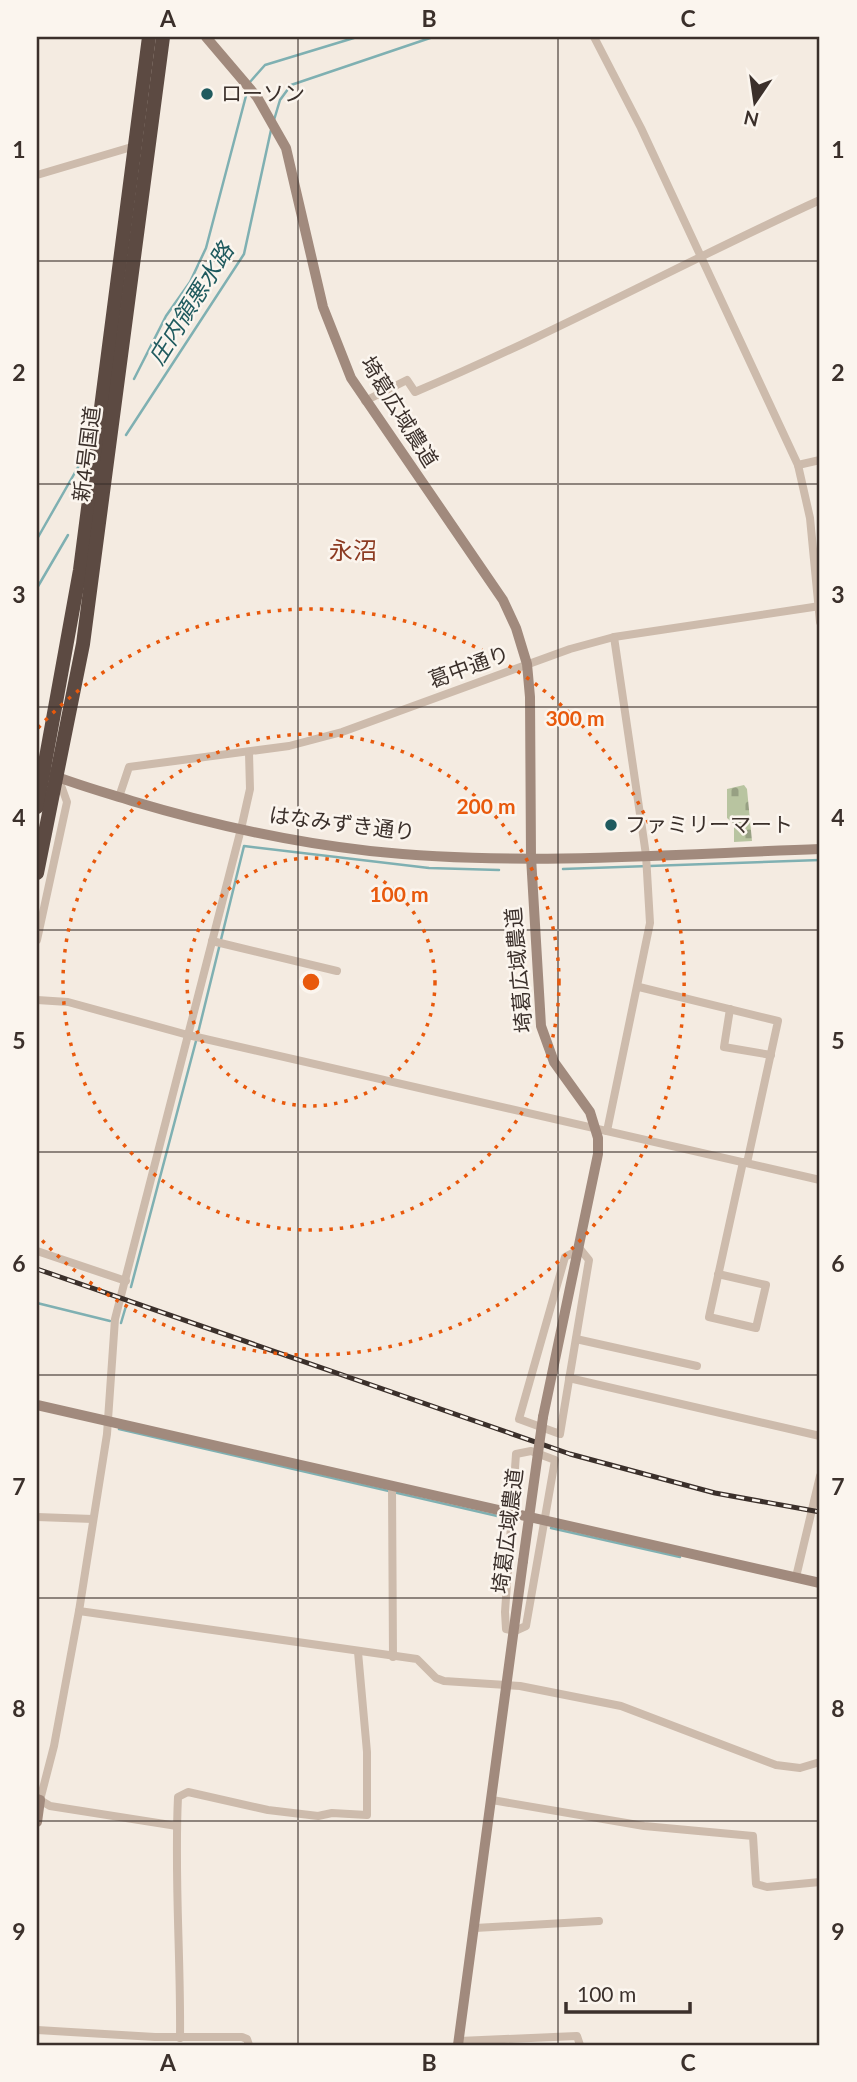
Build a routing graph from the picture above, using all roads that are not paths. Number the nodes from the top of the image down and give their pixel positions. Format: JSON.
{"nodes":[{"id":1,"x":149,"y":37,"type":"edge"},
{"id":2,"x":163,"y":37,"type":"edge"},
{"id":3,"x":206,"y":37,"type":"edge"},
{"id":4,"x":594,"y":37,"type":"edge"},
{"id":5,"x":135,"y":146,"type":"junction"},
{"id":6,"x":37,"y":175,"type":"edge"},
{"id":7,"x":820,"y":200,"type":"edge"},
{"id":8,"x":699,"y":256,"type":"junction"},
{"id":9,"x":365,"y":401,"type":"junction"},
{"id":10,"x":820,"y":460,"type":"edge"},
{"id":11,"x":797,"y":465,"type":"junction"},
{"id":12,"x":819,"y":606,"type":"edge"},
{"id":13,"x":820,"y":622,"type":"edge"},
{"id":14,"x":614,"y":637,"type":"junction"},
{"id":15,"x":527,"y":664,"type":"junction"},
{"id":16,"x":248,"y":753,"type":"junction"},
{"id":17,"x":46,"y":772,"type":"edge"},
{"id":18,"x":120,"y":797,"type":"junction"},
{"id":19,"x":37,"y":807,"type":"edge"},
{"id":20,"x":241,"y":829,"type":"junction"},
{"id":21,"x":820,"y":849,"type":"edge"},
{"id":22,"x":531,"y":857,"type":"junction"},
{"id":23,"x":646,"y":859,"type":"junction"},
{"id":24,"x":37,"y":873,"type":"edge"},
{"id":25,"x":37,"y":940,"type":"edge"},
{"id":26,"x":212,"y":941,"type":"junction"},
{"id":27,"x":337,"y":971,"type":"dead end"},
{"id":28,"x":639,"y":987,"type":"junction"},
{"id":29,"x":37,"y":1000,"type":"edge"},
{"id":30,"x":730,"y":1009,"type":"junction"},
{"id":31,"x":188,"y":1035,"type":"junction"},
{"id":32,"x":771,"y":1055,"type":"junction"},
{"id":33,"x":601,"y":1130,"type":"junction"},
{"id":34,"x":745,"y":1162,"type":"junction"},
{"id":35,"x":820,"y":1180,"type":"edge"},
{"id":36,"x":580,"y":1249,"type":"junction"},
{"id":37,"x":37,"y":1251,"type":"edge"},
{"id":38,"x":718,"y":1274,"type":"junction"},
{"id":39,"x":126,"y":1280,"type":"junction"},
{"id":40,"x":576,"y":1339,"type":"junction"},
{"id":41,"x":697,"y":1366,"type":"dead end"},
{"id":42,"x":569,"y":1378,"type":"junction"},
{"id":43,"x":37,"y":1405,"type":"edge"},
{"id":44,"x":108,"y":1422,"type":"junction"},
{"id":45,"x":820,"y":1436,"type":"edge"},
{"id":46,"x":820,"y":1476,"type":"edge"},
{"id":47,"x":391,"y":1486,"type":"junction"},
{"id":48,"x":512,"y":1513,"type":"junction"},
{"id":49,"x":37,"y":1517,"type":"edge"},
{"id":50,"x":93,"y":1519,"type":"junction"},
{"id":51,"x":547,"y":1521,"type":"junction"},
{"id":52,"x":796,"y":1577,"type":"junction"},
{"id":53,"x":820,"y":1583,"type":"edge"},
{"id":54,"x":79,"y":1611,"type":"junction"},
{"id":55,"x":515,"y":1631,"type":"junction"},
{"id":56,"x":358,"y":1652,"type":"junction"},
{"id":57,"x":393,"y":1657,"type":"junction"},
{"id":58,"x":509,"y":1685,"type":"junction"},
{"id":59,"x":820,"y":1762,"type":"edge"},
{"id":60,"x":38,"y":1800,"type":"edge"},
{"id":61,"x":492,"y":1800,"type":"junction"},
{"id":62,"x":37,"y":1822,"type":"edge"},
{"id":63,"x":177,"y":1826,"type":"junction"},
{"id":64,"x":820,"y":1882,"type":"edge"},
{"id":65,"x":599,"y":1921,"type":"dead end"},
{"id":66,"x":475,"y":1928,"type":"junction"},
{"id":67,"x":37,"y":2030,"type":"edge"},
{"id":68,"x":180,"y":2038,"type":"junction"},
{"id":69,"x":459,"y":2043,"type":"edge"},
{"id":70,"x":248,"y":2045,"type":"edge"},
{"id":71,"x":580,"y":2045,"type":"edge"}],
"edges":[{"from":1,"to":5,"type":"highway","name":"新4号国道"},
{"from":2,"to":17,"type":"highway","name":"新4号国道"},
{"from":3,"to":9,"type":"street","name":"埼葛広域農道"},
{"from":4,"to":8,"type":"street"},
{"from":5,"to":6,"type":"street"},
{"from":5,"to":17,"type":"highway","name":"新4号国道"},
{"from":7,"to":8,"type":"street"},
{"from":8,"to":9,"type":"street"},
{"from":8,"to":11,"type":"street"},
{"from":9,"to":15,"type":"street","name":"埼葛広域農道"},
{"from":10,"to":11,"type":"street"},
{"from":11,"to":12,"type":"street"},
{"from":12,"to":13,"type":"street"},
{"from":12,"to":14,"type":"street","name":"葛中通り"},
{"from":14,"to":15,"type":"street","name":"葛中通り"},
{"from":14,"to":23,"type":"street"},
{"from":15,"to":16,"type":"street","name":"葛中通り"},
{"from":15,"to":22,"type":"street","name":"埼葛広域農道"},
{"from":16,"to":18,"type":"street","name":"葛中通り"},
{"from":16,"to":20,"type":"street"},
{"from":17,"to":18,"type":"street","name":"はなみずき通り"},
{"from":17,"to":19,"type":"highway","name":"新4号国道"},
{"from":17,"to":24,"type":"highway","name":"新4号国道"},
{"from":17,"to":25,"type":"street"},
{"from":18,"to":20,"type":"street","name":"はなみずき通り"},
{"from":20,"to":22,"type":"street","name":"はなみずき通り"},
{"from":20,"to":26,"type":"street"},
{"from":21,"to":23,"type":"street","name":"はなみずき通り"},
{"from":22,"to":23,"type":"street","name":"はなみずき通り"},
{"from":22,"to":33,"type":"street","name":"埼葛広域農道"},
{"from":23,"to":28,"type":"street"},
{"from":26,"to":27,"type":"street"},
{"from":26,"to":31,"type":"street"},
{"from":28,"to":30,"type":"street"},
{"from":28,"to":33,"type":"street"},
{"from":29,"to":31,"type":"street"},
{"from":30,"to":32,"type":"street"},
{"from":30,"to":32,"type":"street"},
{"from":31,"to":33,"type":"street"},
{"from":31,"to":39,"type":"street"},
{"from":32,"to":34,"type":"street"},
{"from":33,"to":34,"type":"street"},
{"from":33,"to":36,"type":"street","name":"埼葛広域農道"},
{"from":34,"to":35,"type":"street"},
{"from":34,"to":38,"type":"street"},
{"from":36,"to":40,"type":"street"},
{"from":36,"to":42,"type":"street"},
{"from":36,"to":55,"type":"street","name":"埼葛広域農道","bridge":true},
{"from":37,"to":39,"type":"street"},
{"from":38,"to":38,"type":"street"},
{"from":39,"to":44,"type":"street"},
{"from":40,"to":41,"type":"street"},
{"from":40,"to":42,"type":"street"},
{"from":42,"to":45,"type":"street"},
{"from":43,"to":44,"type":"street"},
{"from":44,"to":47,"type":"street"},
{"from":44,"to":50,"type":"street"},
{"from":46,"to":52,"type":"street"},
{"from":47,"to":48,"type":"street"},
{"from":47,"to":57,"type":"street"},
{"from":48,"to":51,"type":"street"},
{"from":48,"to":51,"type":"street"},
{"from":48,"to":55,"type":"street"},
{"from":49,"to":50,"type":"street"},
{"from":50,"to":54,"type":"street"},
{"from":51,"to":52,"type":"street"},
{"from":51,"to":55,"type":"street"},
{"from":52,"to":53,"type":"street"},
{"from":54,"to":56,"type":"street"},
{"from":54,"to":60,"type":"street"},
{"from":55,"to":58,"type":"street","name":"埼葛広域農道"},
{"from":56,"to":57,"type":"street"},
{"from":56,"to":63,"type":"street"},
{"from":57,"to":58,"type":"street"},
{"from":58,"to":59,"type":"street"},
{"from":58,"to":61,"type":"street","name":"埼葛広域農道"},
{"from":60,"to":62,"type":"street"},
{"from":60,"to":63,"type":"street"},
{"from":61,"to":64,"type":"street"},
{"from":61,"to":66,"type":"street","name":"埼葛広域農道"},
{"from":63,"to":68,"type":"street"},
{"from":65,"to":66,"type":"street"},
{"from":66,"to":69,"type":"street","name":"埼葛広域農道"},
{"from":67,"to":68,"type":"street"},
{"from":68,"to":70,"type":"street"},
{"from":69,"to":71,"type":"street"}]}
